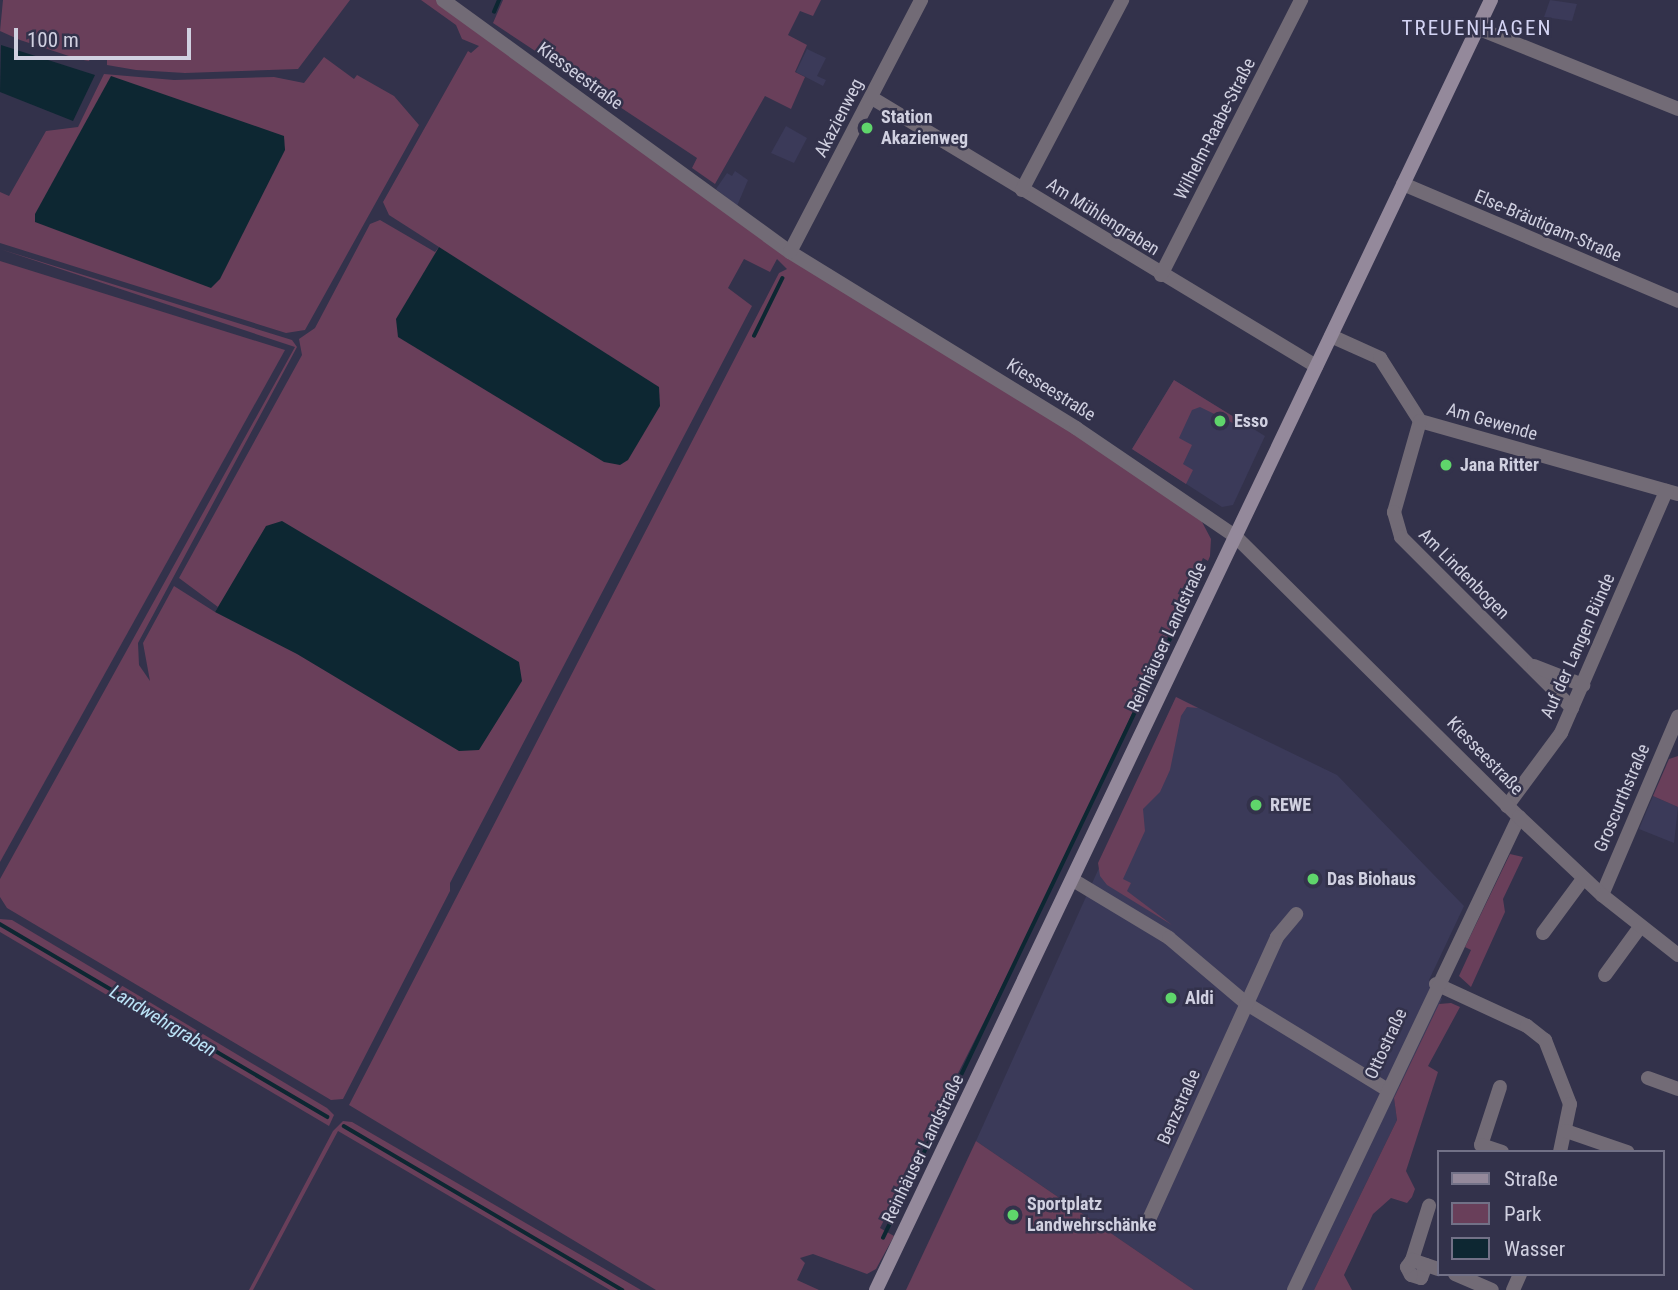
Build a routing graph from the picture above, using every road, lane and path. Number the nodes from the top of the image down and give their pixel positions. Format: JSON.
{"nodes":[{"id":1,"x":443,"y":0,"type":"edge"},
{"id":2,"x":921,"y":0,"type":"edge"},
{"id":3,"x":1122,"y":0,"type":"edge"},
{"id":4,"x":1301,"y":0,"type":"edge"},
{"id":5,"x":1491,"y":0,"type":"edge"},
{"id":6,"x":1477,"y":28,"type":"junction"},
{"id":7,"x":872,"y":98,"type":"junction"},
{"id":8,"x":1678,"y":109,"type":"edge"},
{"id":9,"x":1404,"y":184,"type":"junction"},
{"id":10,"x":1023,"y":190,"type":"junction"},
{"id":11,"x":790,"y":252,"type":"junction"},
{"id":12,"x":1161,"y":275,"type":"junction"},
{"id":13,"x":1678,"y":301,"type":"edge"},
{"id":14,"x":1331,"y":336,"type":"junction"},
{"id":15,"x":1316,"y":366,"type":"junction"},
{"id":16,"x":1420,"y":421,"type":"junction"},
{"id":17,"x":1672,"y":492,"type":"edge"},
{"id":18,"x":1235,"y":536,"type":"junction"},
{"id":19,"x":1527,"y":663,"type":"junction"},
{"id":20,"x":1583,"y":685,"type":"junction"},
{"id":21,"x":1572,"y":708,"type":"junction"},
{"id":22,"x":1678,"y":717,"type":"edge"},
{"id":23,"x":1672,"y":747,"type":"edge"},
{"id":24,"x":1507,"y":806,"type":"junction"},
{"id":25,"x":1519,"y":817,"type":"junction"},
{"id":26,"x":1583,"y":878,"type":"junction"},
{"id":27,"x":1073,"y":880,"type":"junction"},
{"id":28,"x":1602,"y":895,"type":"junction"},
{"id":29,"x":1296,"y":914,"type":"dead end"},
{"id":30,"x":1640,"y":926,"type":"junction"},
{"id":31,"x":1543,"y":933,"type":"dead end"},
{"id":32,"x":1678,"y":956,"type":"edge"},
{"id":33,"x":1605,"y":975,"type":"dead end"},
{"id":34,"x":1436,"y":984,"type":"junction"},
{"id":35,"x":1247,"y":1004,"type":"junction"},
{"id":36,"x":1648,"y":1078,"type":"dead end"},
{"id":37,"x":1500,"y":1087,"type":"dead end"},
{"id":38,"x":1678,"y":1087,"type":"edge"},
{"id":39,"x":1386,"y":1089,"type":"junction"},
{"id":40,"x":1566,"y":1131,"type":"junction"},
{"id":41,"x":1487,"y":1150,"type":"edge"},
{"id":42,"x":1561,"y":1150,"type":"edge"},
{"id":43,"x":1621,"y":1150,"type":"edge"},
{"id":44,"x":1429,"y":1206,"type":"dead end"},
{"id":45,"x":1146,"y":1226,"type":"dead end"},
{"id":46,"x":1425,"y":1264,"type":"edge"},
{"id":47,"x":1460,"y":1276,"type":"edge"},
{"id":48,"x":876,"y":1290,"type":"edge"},
{"id":49,"x":1294,"y":1290,"type":"edge"},
{"id":50,"x":1492,"y":1290,"type":"edge"}],
"edges":[{"from":1,"to":11,"type":"street","name":"Kiesseestraße"},
{"from":2,"to":7,"type":"street","name":"Akazienweg"},
{"from":3,"to":10,"type":"street"},
{"from":4,"to":12,"type":"street","name":"Wilhelm-Raabe-Straße"},
{"from":5,"to":6,"type":"main road","name":"Reinhäuser Landstraße"},
{"from":6,"to":8,"type":"street"},
{"from":6,"to":9,"type":"main road","name":"Reinhäuser Landstraße"},
{"from":7,"to":10,"type":"street","name":"Am Mühlengraben"},
{"from":7,"to":11,"type":"street","name":"Akazienweg"},
{"from":9,"to":13,"type":"street","name":"Else-Bräutigam-Straße"},
{"from":9,"to":14,"type":"main road","name":"Reinhäuser Landstraße"},
{"from":10,"to":12,"type":"street","name":"Am Mühlengraben"},
{"from":11,"to":18,"type":"street","name":"Kiesseestraße"},
{"from":12,"to":15,"type":"street","name":"Am Mühlengraben"},
{"from":14,"to":15,"type":"main road","name":"Reinhäuser Landstraße"},
{"from":14,"to":16,"type":"street","name":"Am Gewende"},
{"from":15,"to":18,"type":"main road","name":"Reinhäuser Landstraße"},
{"from":16,"to":17,"type":"street","name":"Am Gewende"},
{"from":16,"to":19,"type":"street","name":"Am Lindenbogen"},
{"from":17,"to":20,"type":"street","name":"Auf der Langen Bünde"},
{"from":18,"to":24,"type":"street","name":"Kiesseestraße"},
{"from":18,"to":27,"type":"main road","name":"Reinhäuser Landstraße"},
{"from":19,"to":20,"type":"street","name":"Am Lindenbogen"},
{"from":19,"to":21,"type":"street","name":"Am Lindenbogen"},
{"from":20,"to":21,"type":"street","name":"Auf der Langen Bünde"},
{"from":21,"to":24,"type":"street","name":"Auf der Langen Bünde"},
{"from":22,"to":23,"type":"street","name":"Groscurthstraße"},
{"from":23,"to":28,"type":"street","name":"Groscurthstraße"},
{"from":24,"to":25,"type":"street","name":"Kiesseestraße"},
{"from":25,"to":26,"type":"street","name":"Kiesseestraße"},
{"from":25,"to":34,"type":"street","name":"Ottostraße"},
{"from":26,"to":28,"type":"street","name":"Kiesseestraße"},
{"from":26,"to":31,"type":"street"},
{"from":27,"to":35,"type":"street"},
{"from":27,"to":48,"type":"main road","name":"Reinhäuser Landstraße"},
{"from":28,"to":30,"type":"street","name":"Kiesseestraße"},
{"from":29,"to":35,"type":"street","name":"Benzstraße"},
{"from":30,"to":32,"type":"street","name":"Kiesseestraße"},
{"from":30,"to":33,"type":"street"},
{"from":34,"to":39,"type":"street","name":"Ottostraße"},
{"from":34,"to":40,"type":"street"},
{"from":35,"to":39,"type":"street"},
{"from":35,"to":45,"type":"street","name":"Benzstraße"},
{"from":36,"to":38,"type":"street"},
{"from":37,"to":41,"type":"street"},
{"from":39,"to":49,"type":"street","name":"Ottostraße"},
{"from":40,"to":42,"type":"street"},
{"from":40,"to":43,"type":"street"},
{"from":44,"to":46,"type":"street"},
{"from":47,"to":50,"type":"street"}]}
